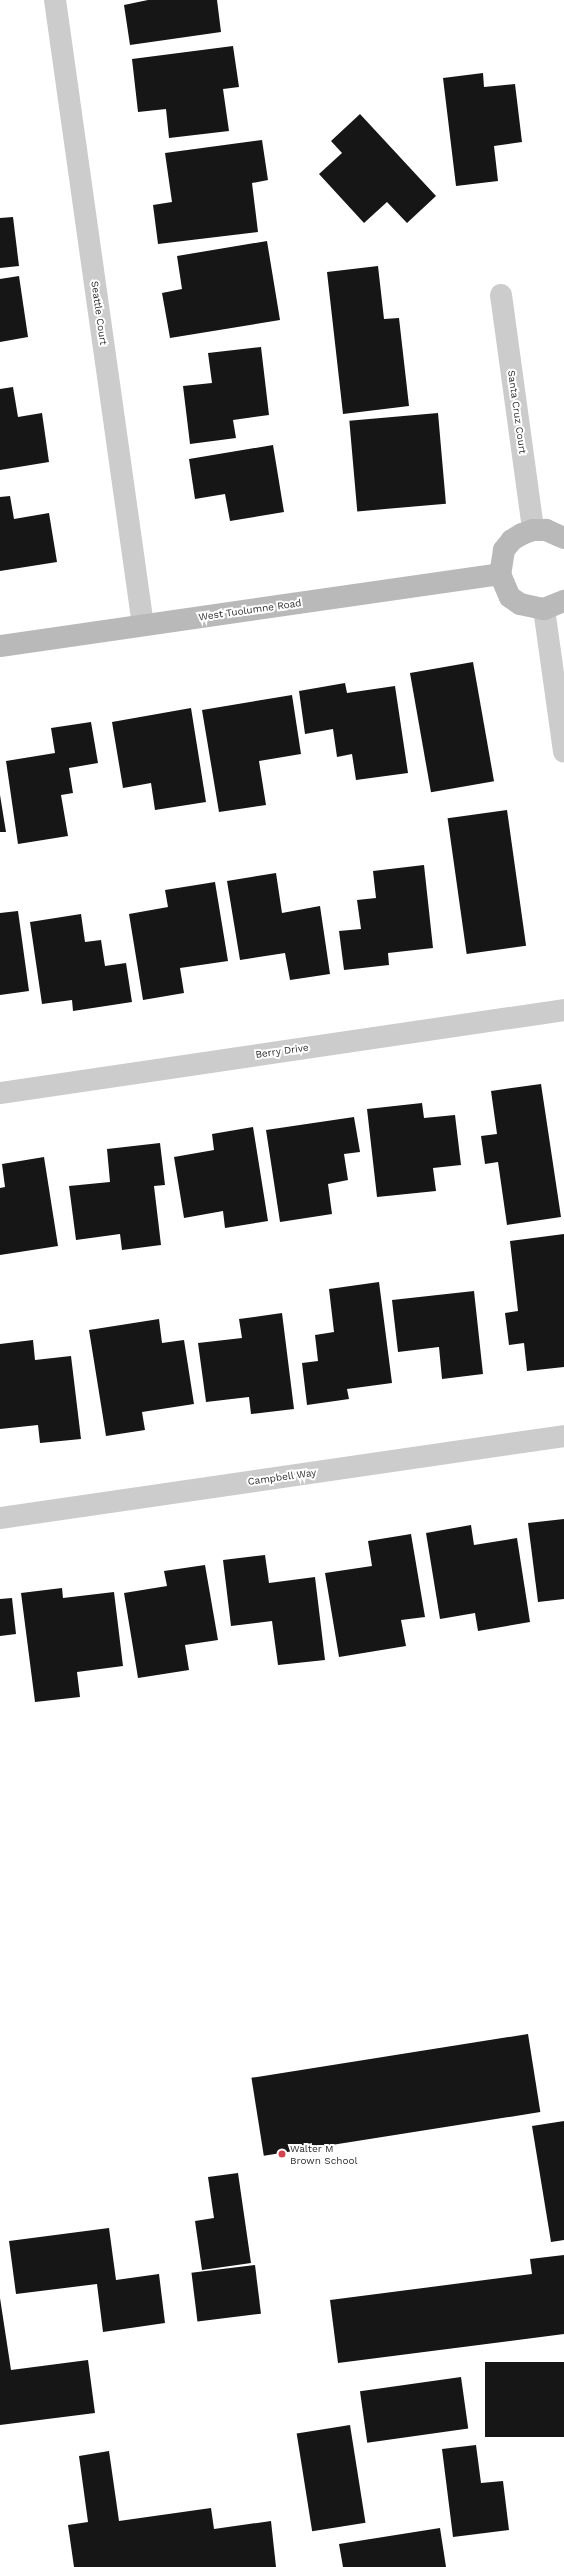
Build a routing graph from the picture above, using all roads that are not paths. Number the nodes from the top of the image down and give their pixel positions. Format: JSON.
{"nodes":[{"id":1,"x":56,"y":0,"type":"edge"},
{"id":2,"x":501,"y":295,"type":"dead end"},
{"id":3,"x":533,"y":530,"type":"junction"},
{"id":4,"x":564,"y":538,"type":"edge"},
{"id":5,"x":500,"y":574,"type":"junction"},
{"id":6,"x":564,"y":601,"type":"edge"},
{"id":7,"x":544,"y":609,"type":"junction"},
{"id":8,"x":143,"y":625,"type":"junction"},
{"id":9,"x":0,"y":646,"type":"edge"},
{"id":10,"x":564,"y":752,"type":"edge"},
{"id":11,"x":564,"y":1010,"type":"edge"},
{"id":12,"x":0,"y":1093,"type":"edge"},
{"id":13,"x":564,"y":1436,"type":"edge"},
{"id":14,"x":0,"y":1518,"type":"edge"}],
"edges":[{"from":1,"to":8,"type":"street","name":"Seattle Court"},
{"from":2,"to":3,"type":"street","name":"Santa Cruz Court"},
{"from":3,"to":4,"type":"street"},
{"from":3,"to":5,"type":"street"},
{"from":5,"to":7,"type":"street"},
{"from":5,"to":8,"type":"street","name":"West Tuolumne Road"},
{"from":6,"to":7,"type":"street"},
{"from":7,"to":10,"type":"street"},
{"from":8,"to":9,"type":"street","name":"West Tuolumne Road"},
{"from":11,"to":12,"type":"street","name":"Berry Drive"},
{"from":13,"to":14,"type":"street","name":"Campbell Way"}]}
